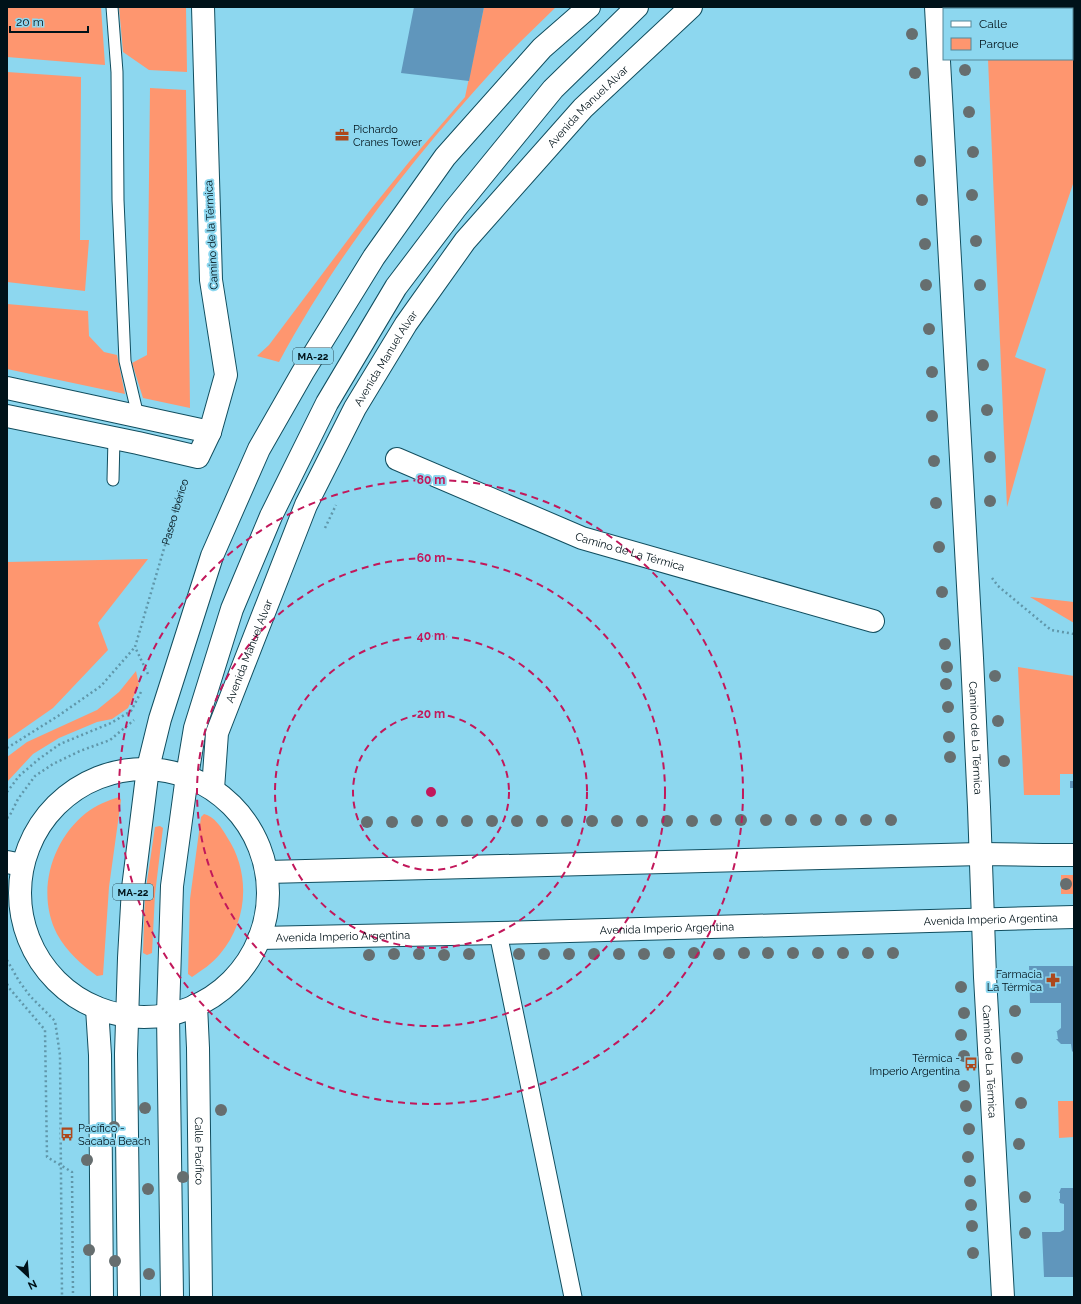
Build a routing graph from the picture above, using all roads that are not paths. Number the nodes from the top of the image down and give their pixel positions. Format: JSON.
{"nodes":[{"id":1,"x":112,"y":7,"type":"edge"},
{"id":2,"x":203,"y":7,"type":"edge"},
{"id":3,"x":589,"y":7,"type":"edge"},
{"id":4,"x":637,"y":7,"type":"edge"},
{"id":5,"x":691,"y":7,"type":"edge"},
{"id":6,"x":936,"y":7,"type":"edge"},
{"id":7,"x":491,"y":211,"type":"junction"},
{"id":8,"x":396,"y":287,"type":"junction"},
{"id":9,"x":7,"y":388,"type":"edge"},
{"id":10,"x":7,"y":416,"type":"edge"},
{"id":11,"x":138,"y":416,"type":"junction"},
{"id":12,"x":210,"y":432,"type":"junction"},
{"id":13,"x":114,"y":438,"type":"junction"},
{"id":14,"x":397,"y":459,"type":"dead end"},
{"id":15,"x":113,"y":480,"type":"dead end"},
{"id":16,"x":873,"y":621,"type":"dead end"},
{"id":17,"x":148,"y":768,"type":"junction"},
{"id":18,"x":187,"y":776,"type":"junction"},
{"id":19,"x":213,"y":789,"type":"junction"},
{"id":20,"x":981,"y":854,"type":"junction"},
{"id":21,"x":1074,"y":855,"type":"edge"},
{"id":22,"x":15,"y":863,"type":"edge"},
{"id":23,"x":267,"y":872,"type":"junction"},
{"id":24,"x":1074,"y":917,"type":"edge"},
{"id":25,"x":983,"y":920,"type":"junction"},
{"id":26,"x":498,"y":933,"type":"junction"},
{"id":27,"x":259,"y":938,"type":"junction"},
{"id":28,"x":196,"y":1006,"type":"junction"},
{"id":29,"x":97,"y":1008,"type":"junction"},
{"id":30,"x":168,"y":1014,"type":"junction"},
{"id":31,"x":127,"y":1016,"type":"junction"},
{"id":32,"x":102,"y":1297,"type":"edge"},
{"id":33,"x":130,"y":1297,"type":"edge"},
{"id":34,"x":172,"y":1297,"type":"edge"},
{"id":35,"x":201,"y":1297,"type":"edge"},
{"id":36,"x":573,"y":1297,"type":"edge"},
{"id":37,"x":1003,"y":1297,"type":"edge"}],
"edges":[{"from":1,"to":11,"type":"lane"},
{"from":2,"to":12,"type":"main road","name":"Camino de la Térmica"},
{"from":3,"to":17,"type":"main road","number":"MA-22"},
{"from":4,"to":8,"type":"main road","number":"MA-22"},
{"from":5,"to":7,"type":"main road","name":"Avenida Manuel Alvar"},
{"from":6,"to":20,"type":"main road","name":"Camino de La Térmica"},
{"from":7,"to":8,"type":"main road"},
{"from":7,"to":19,"type":"main road","name":"Avenida Manuel Alvar"},
{"from":8,"to":18,"type":"main road","number":"MA-22"},
{"from":9,"to":11,"type":"main road"},
{"from":10,"to":13,"type":"main road"},
{"from":11,"to":12,"type":"main road"},
{"from":12,"to":13,"type":"main road","name":"Camino de la Térmica"},
{"from":13,"to":15,"type":"lane"},
{"from":14,"to":16,"type":"main road","name":"Camino de La Térmica"},
{"from":17,"to":18,"type":"main road"},
{"from":17,"to":22,"type":"main road"},
{"from":17,"to":31,"type":"main road","number":"MA-22"},
{"from":18,"to":19,"type":"main road"},
{"from":18,"to":30,"type":"main road","number":"MA-22"},
{"from":19,"to":23,"type":"main road"},
{"from":20,"to":21,"type":"main road"},
{"from":20,"to":23,"type":"main road"},
{"from":20,"to":25,"type":"main road","name":"Camino de La Térmica"},
{"from":22,"to":29,"type":"main road"},
{"from":23,"to":27,"type":"main road"},
{"from":24,"to":25,"type":"main road","name":"Avenida Imperio Argentina"},
{"from":25,"to":26,"type":"main road","name":"Avenida Imperio Argentina"},
{"from":25,"to":37,"type":"main road","name":"Camino de La Térmica"},
{"from":26,"to":27,"type":"main road","name":"Avenida Imperio Argentina"},
{"from":26,"to":36,"type":"street"},
{"from":27,"to":28,"type":"main road"},
{"from":28,"to":30,"type":"main road"},
{"from":28,"to":35,"type":"main road","name":"Calle Pacífico"},
{"from":29,"to":31,"type":"main road"},
{"from":29,"to":32,"type":"main road"},
{"from":30,"to":31,"type":"main road"},
{"from":30,"to":34,"type":"main road","number":"MA-22"},
{"from":31,"to":33,"type":"main road","number":"MA-22"}]}
